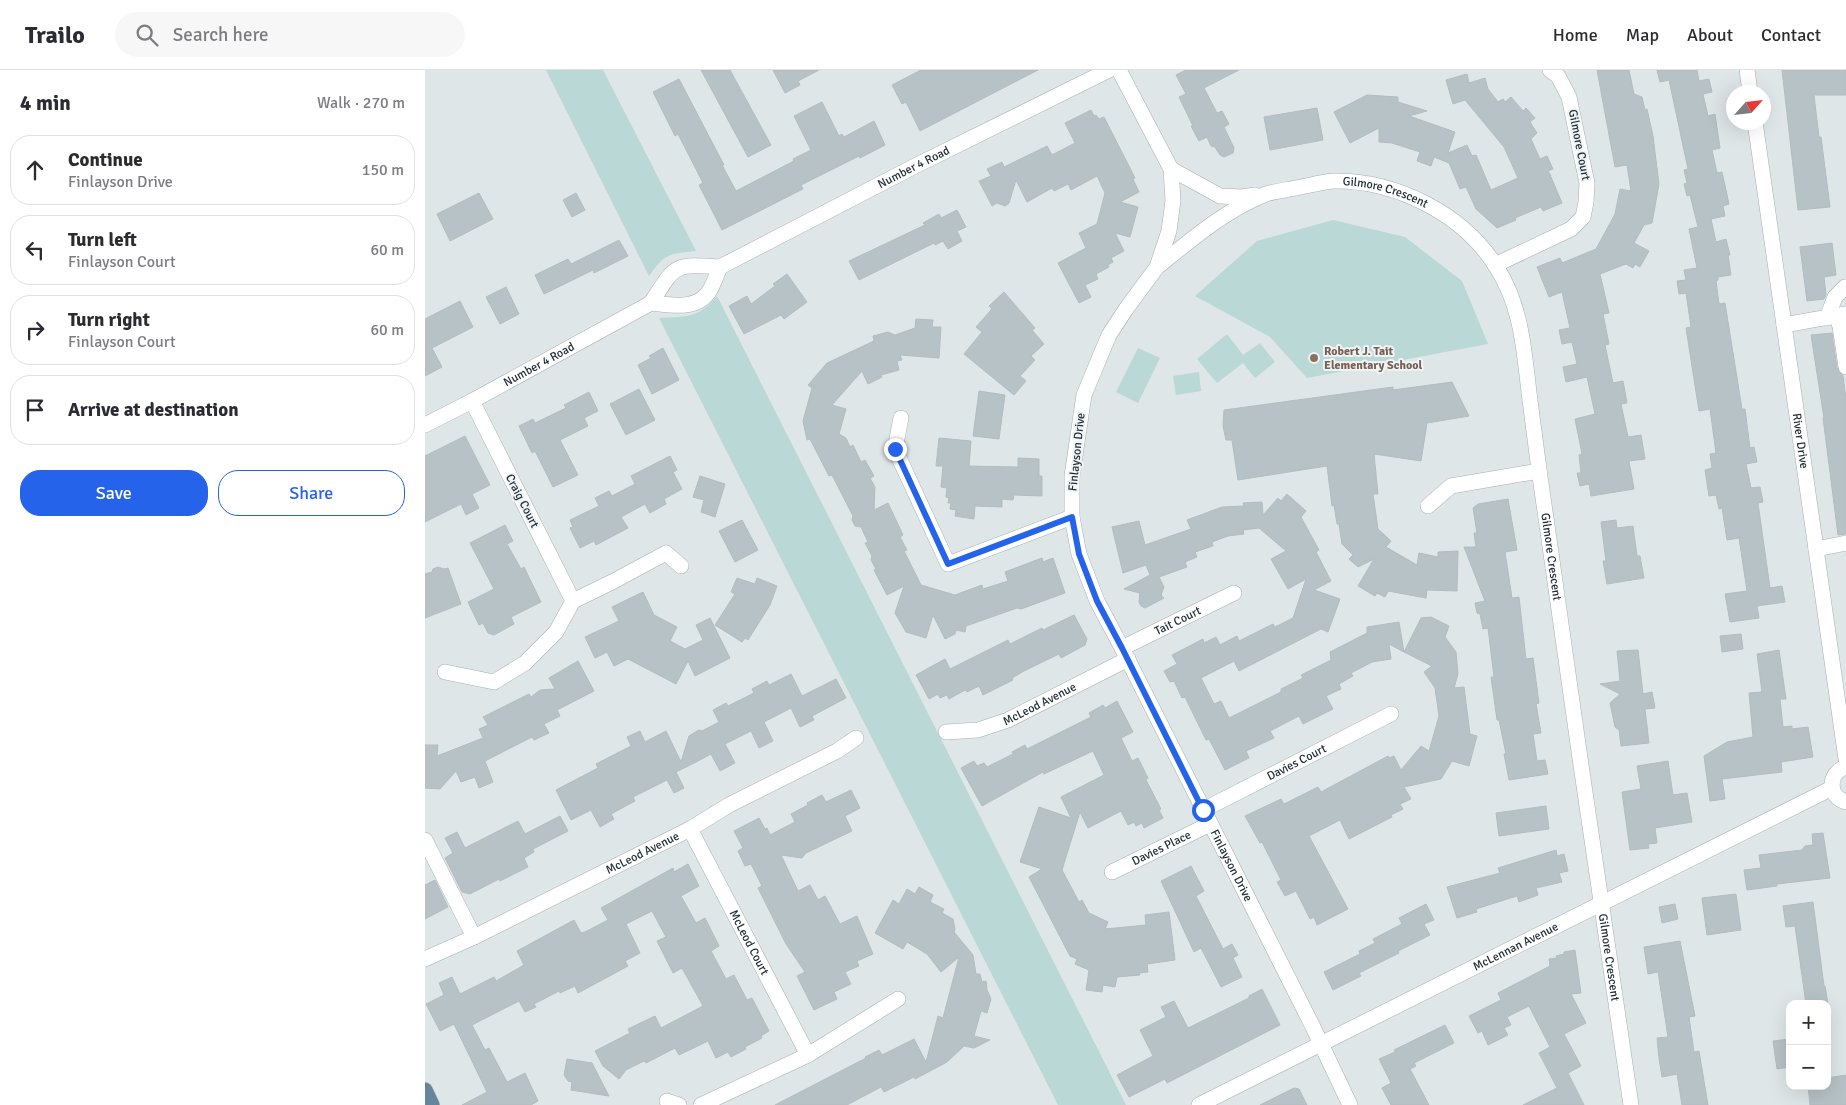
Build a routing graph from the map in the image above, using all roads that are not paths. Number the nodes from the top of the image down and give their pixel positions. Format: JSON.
{"nodes":[{"id":1,"x":1109,"y":70,"type":"edge"},
{"id":2,"x":1119,"y":70,"type":"edge"},
{"id":3,"x":1550,"y":70,"type":"edge"},
{"id":4,"x":1747,"y":70,"type":"edge"},
{"id":5,"x":1087,"y":75,"type":"edge"},
{"id":6,"x":1749,"y":85,"type":"edge"},
{"id":7,"x":1756,"y":130,"type":"edge"},
{"id":8,"x":1171,"y":169,"type":"junction"},
{"id":9,"x":1269,"y":193,"type":"junction"},
{"id":10,"x":1495,"y":265,"type":"junction"},
{"id":11,"x":719,"y":267,"type":"junction"},
{"id":12,"x":1157,"y":267,"type":"junction"},
{"id":13,"x":1845,"y":287,"type":"edge"},
{"id":14,"x":651,"y":303,"type":"junction"},
{"id":15,"x":1836,"y":316,"type":"edge"},
{"id":16,"x":1783,"y":325,"type":"junction"},
{"id":17,"x":1846,"y":367,"type":"edge"},
{"id":18,"x":472,"y":401,"type":"junction"},
{"id":19,"x":901,"y":418,"type":"dead end"},
{"id":20,"x":425,"y":425,"type":"edge"},
{"id":21,"x":1539,"y":471,"type":"junction"},
{"id":22,"x":1428,"y":506,"type":"dead end"},
{"id":23,"x":1072,"y":517,"type":"junction"},
{"id":24,"x":1846,"y":543,"type":"edge"},
{"id":25,"x":1816,"y":549,"type":"junction"},
{"id":26,"x":681,"y":566,"type":"dead end"},
{"id":27,"x":1234,"y":593,"type":"dead end"},
{"id":28,"x":573,"y":601,"type":"junction"},
{"id":29,"x":1125,"y":653,"type":"junction"},
{"id":30,"x":445,"y":672,"type":"dead end"},
{"id":31,"x":1391,"y":714,"type":"dead end"},
{"id":32,"x":946,"y":732,"type":"dead end"},
{"id":33,"x":856,"y":738,"type":"dead end"},
{"id":34,"x":1846,"y":759,"type":"edge"},
{"id":35,"x":1846,"y":767,"type":"edge"},
{"id":36,"x":1832,"y":788,"type":"junction"},
{"id":37,"x":1846,"y":802,"type":"edge"},
{"id":38,"x":1206,"y":817,"type":"junction"},
{"id":39,"x":690,"y":829,"type":"junction"},
{"id":40,"x":425,"y":840,"type":"edge"},
{"id":41,"x":1112,"y":872,"type":"dead end"},
{"id":42,"x":1601,"y":903,"type":"junction"},
{"id":43,"x":474,"y":937,"type":"junction"},
{"id":44,"x":425,"y":959,"type":"edge"},
{"id":45,"x":899,"y":1000,"type":"dead end"},
{"id":46,"x":1320,"y":1043,"type":"junction"},
{"id":47,"x":808,"y":1055,"type":"junction"},
{"id":48,"x":425,"y":1090,"type":"edge"},
{"id":49,"x":433,"y":1105,"type":"edge"},
{"id":50,"x":701,"y":1105,"type":"edge"},
{"id":51,"x":1199,"y":1105,"type":"edge"},
{"id":52,"x":1349,"y":1105,"type":"edge"},
{"id":53,"x":1631,"y":1105,"type":"edge"}],
"edges":[{"from":1,"to":5,"type":"street","name":"Number 4 Road"},
{"from":2,"to":8,"type":"street","name":"Finlayson Drive"},
{"from":3,"to":10,"type":"street","name":"Gilmore Court"},
{"from":4,"to":6,"type":"street"},
{"from":5,"to":11,"type":"street","name":"Number 4 Road"},
{"from":7,"to":16,"type":"street","name":"River Drive"},
{"from":8,"to":9,"type":"street","name":"Gilmore Crescent"},
{"from":8,"to":12,"type":"street","name":"Finlayson Drive"},
{"from":9,"to":10,"type":"street","name":"Gilmore Crescent"},
{"from":9,"to":12,"type":"street","name":"Gilmore Crescent"},
{"from":10,"to":21,"type":"street","name":"Gilmore Crescent"},
{"from":11,"to":14,"type":"street","name":"Number 4 Road"},
{"from":11,"to":14,"type":"street"},
{"from":12,"to":23,"type":"street","name":"Finlayson Drive"},
{"from":13,"to":15,"type":"street"},
{"from":14,"to":18,"type":"street","name":"Number 4 Road"},
{"from":15,"to":16,"type":"street"},
{"from":15,"to":17,"type":"street"},
{"from":16,"to":25,"type":"street","name":"River Drive"},
{"from":18,"to":20,"type":"street","name":"Number 4 Road"},
{"from":18,"to":28,"type":"street","name":"Craig Court"},
{"from":19,"to":23,"type":"street"},
{"from":21,"to":22,"type":"street"},
{"from":21,"to":42,"type":"street","name":"Gilmore Crescent"},
{"from":23,"to":29,"type":"street","name":"Finlayson Drive"},
{"from":24,"to":25,"type":"street"},
{"from":25,"to":34,"type":"street","name":"River Drive"},
{"from":26,"to":28,"type":"street"},
{"from":27,"to":29,"type":"street","name":"Tait Court"},
{"from":28,"to":30,"type":"street"},
{"from":29,"to":32,"type":"street","name":"McLeod Avenue"},
{"from":29,"to":38,"type":"street","name":"Finlayson Drive"},
{"from":31,"to":38,"type":"street","name":"Davies Court"},
{"from":33,"to":39,"type":"street","name":"McLeod Avenue"},
{"from":35,"to":36,"type":"street"},
{"from":36,"to":37,"type":"street"},
{"from":36,"to":42,"type":"street","name":"McLennan Avenue"},
{"from":38,"to":41,"type":"street","name":"Davies Place"},
{"from":38,"to":46,"type":"street","name":"Finlayson Drive"},
{"from":39,"to":43,"type":"street","name":"McLeod Avenue"},
{"from":39,"to":47,"type":"street","name":"McLeod Court"},
{"from":40,"to":43,"type":"street"},
{"from":42,"to":46,"type":"street","name":"McLennan Avenue"},
{"from":42,"to":53,"type":"street","name":"Gilmore Crescent"},
{"from":43,"to":44,"type":"street","name":"McLeod Avenue"},
{"from":45,"to":47,"type":"street"},
{"from":46,"to":51,"type":"street","name":"McLennan Avenue"},
{"from":46,"to":52,"type":"street","name":"Finlayson Drive"},
{"from":47,"to":50,"type":"street"},
{"from":48,"to":49,"type":"main road"}]}
